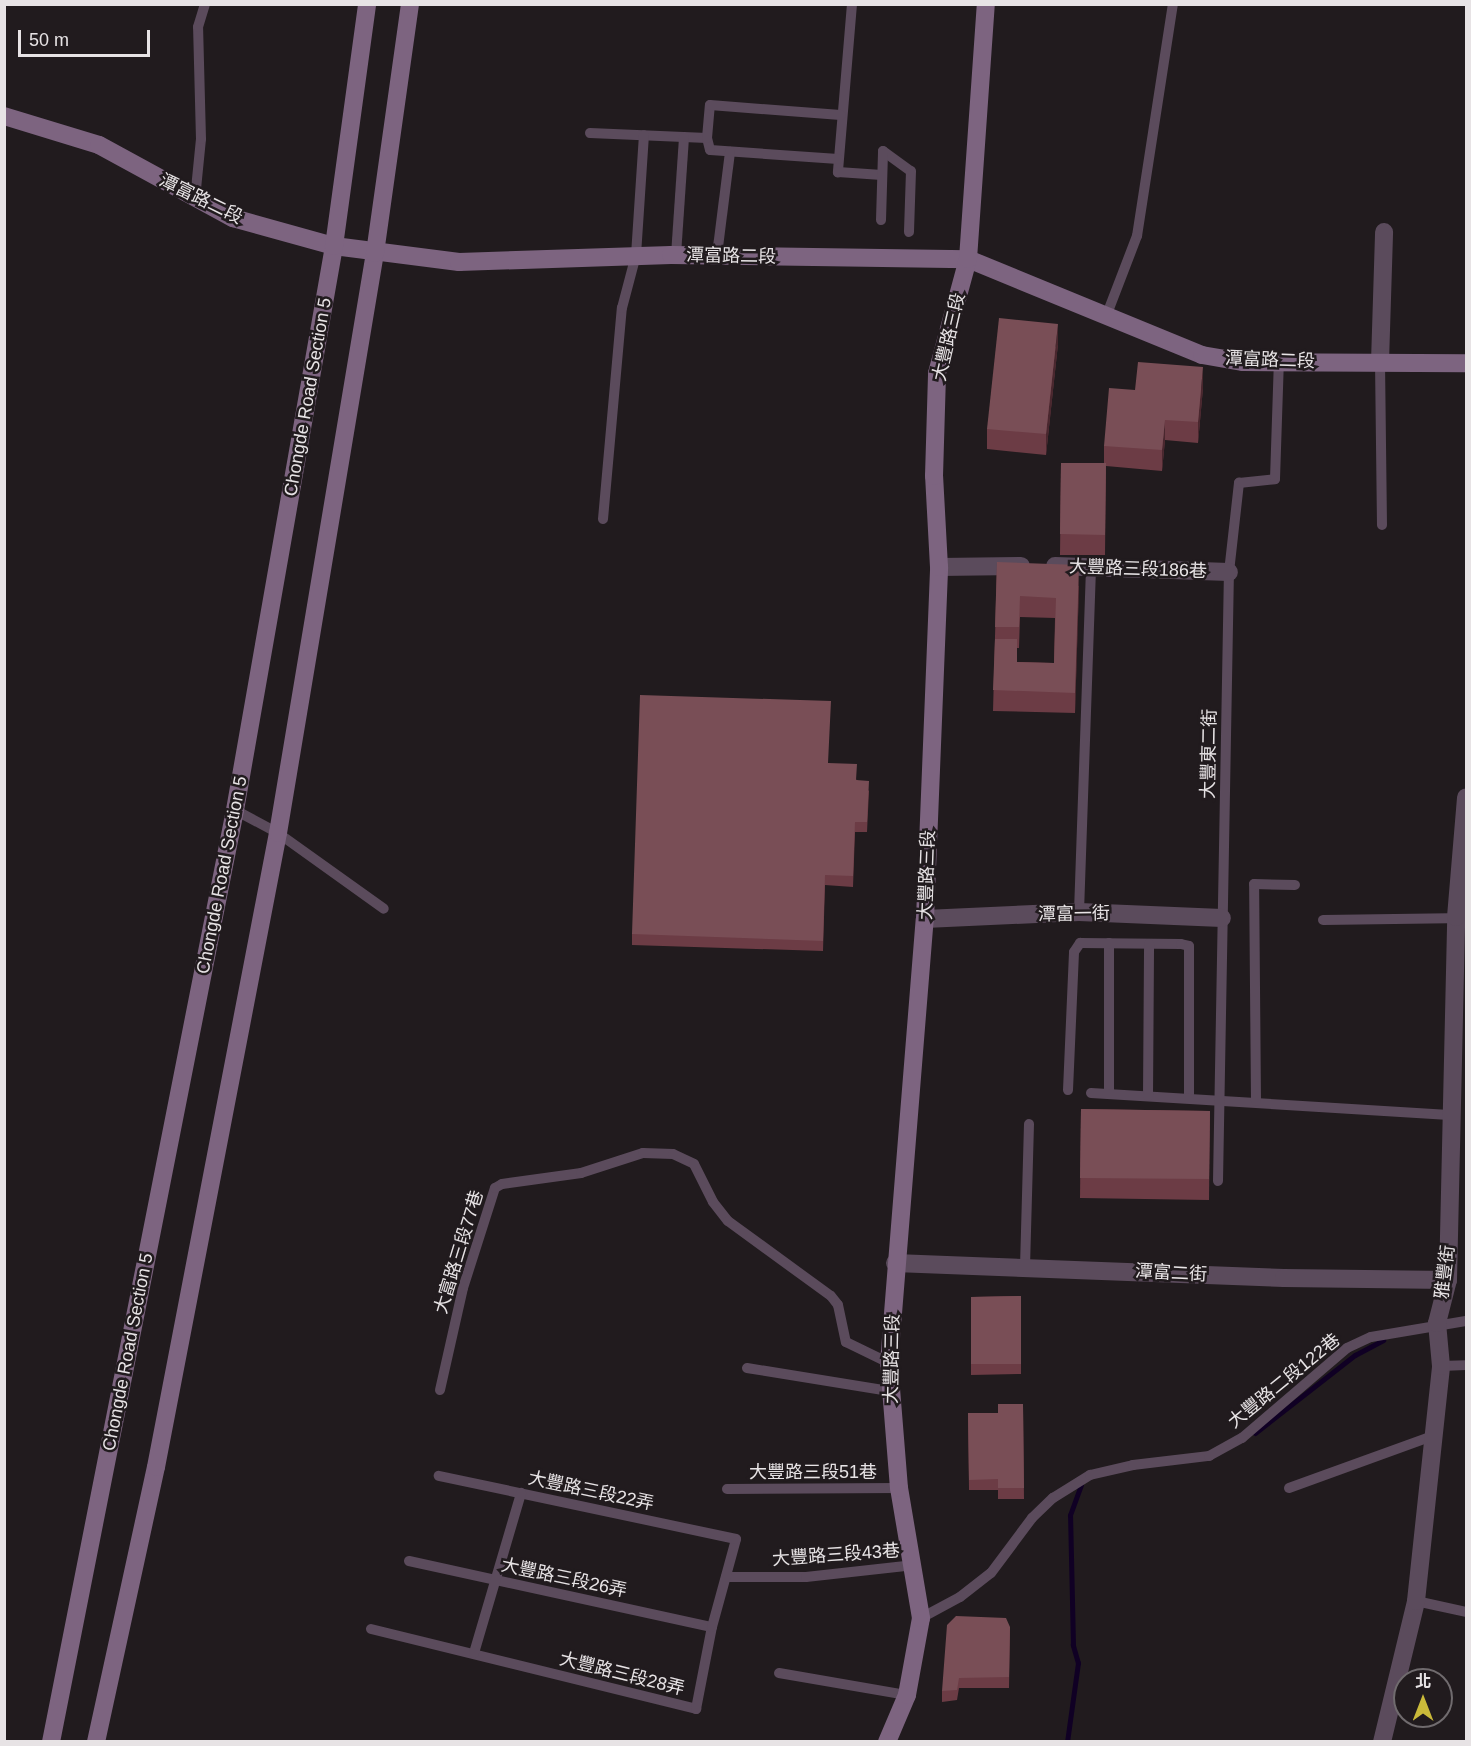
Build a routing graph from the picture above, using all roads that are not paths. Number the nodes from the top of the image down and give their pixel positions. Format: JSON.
{"nodes":[{"id":1,"x":205,"y":4,"type":"edge"},
{"id":2,"x":367,"y":4,"type":"edge"},
{"id":3,"x":410,"y":4,"type":"edge"},
{"id":4,"x":852,"y":4,"type":"edge"},
{"id":5,"x":986,"y":4,"type":"edge"},
{"id":6,"x":1173,"y":4,"type":"edge"},
{"id":7,"x":841,"y":115,"type":"junction"},
{"id":8,"x":4,"y":116,"type":"edge"},
{"id":9,"x":590,"y":133,"type":"dead end"},
{"id":10,"x":644,"y":135,"type":"junction"},
{"id":11,"x":684,"y":137,"type":"junction"},
{"id":12,"x":707,"y":138,"type":"junction"},
{"id":13,"x":730,"y":152,"type":"junction"},
{"id":14,"x":838,"y":159,"type":"junction"},
{"id":15,"x":882,"y":175,"type":"junction"},
{"id":16,"x":195,"y":199,"type":"junction"},
{"id":17,"x":881,"y":220,"type":"dead end"},
{"id":18,"x":909,"y":232,"type":"dead end"},
{"id":19,"x":1384,"y":232,"type":"dead end"},
{"id":20,"x":334,"y":246,"type":"junction"},
{"id":21,"x":375,"y":253,"type":"junction"},
{"id":22,"x":636,"y":255,"type":"junction"},
{"id":23,"x":676,"y":255,"type":"junction"},
{"id":24,"x":717,"y":255,"type":"junction"},
{"id":25,"x":968,"y":259,"type":"junction"},
{"id":26,"x":1107,"y":314,"type":"junction"},
{"id":27,"x":1279,"y":361,"type":"junction"},
{"id":28,"x":1380,"y":363,"type":"junction"},
{"id":29,"x":1467,"y":363,"type":"edge"},
{"id":30,"x":603,"y":519,"type":"dead end"},
{"id":31,"x":1382,"y":525,"type":"dead end"},
{"id":32,"x":1090,"y":566,"type":"junction"},
{"id":33,"x":939,"y":567,"type":"junction"},
{"id":34,"x":1229,"y":572,"type":"junction"},
{"id":35,"x":1467,"y":797,"type":"edge"},
{"id":36,"x":235,"y":810,"type":"junction"},
{"id":37,"x":278,"y":833,"type":"junction"},
{"id":38,"x":1295,"y":885,"type":"dead end"},
{"id":39,"x":384,"y":909,"type":"dead end"},
{"id":40,"x":1079,"y":912,"type":"junction"},
{"id":41,"x":1461,"y":917,"type":"edge"},
{"id":42,"x":1222,"y":918,"type":"junction"},
{"id":43,"x":925,"y":920,"type":"junction"},
{"id":44,"x":1323,"y":920,"type":"dead end"},
{"id":45,"x":1109,"y":943,"type":"junction"},
{"id":46,"x":1149,"y":944,"type":"junction"},
{"id":47,"x":1460,"y":1057,"type":"edge"},
{"id":48,"x":1068,"y":1090,"type":"dead end"},
{"id":49,"x":1090,"y":1093,"type":"dead end"},
{"id":50,"x":1109,"y":1094,"type":"junction"},
{"id":51,"x":1148,"y":1096,"type":"junction"},
{"id":52,"x":1189,"y":1098,"type":"junction"},
{"id":53,"x":1221,"y":1099,"type":"junction"},
{"id":54,"x":1256,"y":1101,"type":"junction"},
{"id":55,"x":1453,"y":1115,"type":"junction"},
{"id":56,"x":1029,"y":1124,"type":"dead end"},
{"id":57,"x":1218,"y":1181,"type":"dead end"},
{"id":58,"x":895,"y":1263,"type":"junction"},
{"id":59,"x":1025,"y":1267,"type":"junction"},
{"id":60,"x":1448,"y":1280,"type":"junction"},
{"id":61,"x":1467,"y":1321,"type":"edge"},
{"id":62,"x":1437,"y":1323,"type":"junction"},
{"id":63,"x":889,"y":1363,"type":"junction"},
{"id":64,"x":1467,"y":1365,"type":"edge"},
{"id":65,"x":1441,"y":1366,"type":"junction"},
{"id":66,"x":747,"y":1368,"type":"dead end"},
{"id":67,"x":440,"y":1390,"type":"dead end"},
{"id":68,"x":889,"y":1391,"type":"junction"},
{"id":69,"x":1434,"y":1436,"type":"junction"},
{"id":70,"x":439,"y":1476,"type":"dead end"},
{"id":71,"x":899,"y":1488,"type":"junction"},
{"id":72,"x":1289,"y":1488,"type":"dead end"},
{"id":73,"x":727,"y":1489,"type":"dead end"},
{"id":74,"x":521,"y":1493,"type":"junction"},
{"id":75,"x":736,"y":1539,"type":"joint"},
{"id":76,"x":409,"y":1561,"type":"dead end"},
{"id":77,"x":914,"y":1566,"type":"junction"},
{"id":78,"x":726,"y":1577,"type":"junction"},
{"id":79,"x":498,"y":1580,"type":"junction"},
{"id":80,"x":1416,"y":1601,"type":"junction"},
{"id":81,"x":1467,"y":1612,"type":"edge"},
{"id":82,"x":921,"y":1618,"type":"junction"},
{"id":83,"x":712,"y":1627,"type":"junction"},
{"id":84,"x":371,"y":1629,"type":"dead end"},
{"id":85,"x":474,"y":1653,"type":"junction"},
{"id":86,"x":779,"y":1673,"type":"dead end"},
{"id":87,"x":907,"y":1695,"type":"junction"},
{"id":88,"x":51,"y":1742,"type":"edge"},
{"id":89,"x":96,"y":1742,"type":"edge"},
{"id":90,"x":887,"y":1742,"type":"edge"},
{"id":91,"x":1382,"y":1742,"type":"edge"}],
"edges":[{"from":1,"to":16,"type":"lane"},
{"from":2,"to":20,"type":"street","name":"Chongde Road Section 5"},
{"from":3,"to":21,"type":"street"},
{"from":4,"to":7,"type":"lane"},
{"from":5,"to":25,"type":"street","name":"大豐路三段"},
{"from":6,"to":26,"type":"lane"},
{"from":7,"to":12,"type":"lane"},
{"from":7,"to":14,"type":"lane"},
{"from":8,"to":16,"type":"street","name":"潭富路二段"},
{"from":9,"to":10,"type":"lane"},
{"from":10,"to":11,"type":"lane"},
{"from":10,"to":22,"type":"lane"},
{"from":11,"to":12,"type":"lane"},
{"from":11,"to":23,"type":"lane"},
{"from":12,"to":13,"type":"lane"},
{"from":13,"to":14,"type":"lane"},
{"from":13,"to":24,"type":"lane"},
{"from":14,"to":15,"type":"lane"},
{"from":15,"to":17,"type":"lane"},
{"from":15,"to":18,"type":"lane"},
{"from":16,"to":20,"type":"street","name":"潭富路二段"},
{"from":19,"to":28,"type":"street"},
{"from":20,"to":21,"type":"street","name":"潭富路二段"},
{"from":20,"to":36,"type":"street","name":"Chongde Road Section 5"},
{"from":21,"to":22,"type":"street","name":"潭富路二段"},
{"from":21,"to":37,"type":"street"},
{"from":22,"to":23,"type":"street","name":"潭富路二段"},
{"from":22,"to":30,"type":"lane"},
{"from":23,"to":24,"type":"street","name":"潭富路二段"},
{"from":24,"to":25,"type":"street","name":"潭富路二段"},
{"from":25,"to":26,"type":"street","name":"潭富路二段"},
{"from":25,"to":33,"type":"street","name":"大豐路三段"},
{"from":26,"to":27,"type":"street","name":"潭富路二段"},
{"from":27,"to":28,"type":"street","name":"潭富路二段"},
{"from":27,"to":34,"type":"lane","name":"大豐東二街"},
{"from":28,"to":29,"type":"street","name":"潭富路二段"},
{"from":28,"to":31,"type":"lane"},
{"from":32,"to":33,"type":"street","name":"大豐路三段186巷"},
{"from":32,"to":34,"type":"street","name":"大豐路三段186巷"},
{"from":32,"to":40,"type":"lane"},
{"from":33,"to":43,"type":"street","name":"大豐路三段"},
{"from":34,"to":42,"type":"lane","name":"大豐東二街"},
{"from":35,"to":41,"type":"street","name":"雅豐街"},
{"from":36,"to":37,"type":"lane"},
{"from":36,"to":88,"type":"street","name":"Chongde Road Section 5"},
{"from":37,"to":39,"type":"lane"},
{"from":37,"to":89,"type":"street"},
{"from":38,"to":54,"type":"lane"},
{"from":40,"to":42,"type":"street","name":"潭富一街"},
{"from":40,"to":43,"type":"street","name":"潭富一街"},
{"from":41,"to":44,"type":"lane"},
{"from":41,"to":47,"type":"street","name":"雅豐街"},
{"from":42,"to":53,"type":"lane","name":"大豐東二街"},
{"from":43,"to":58,"type":"street","name":"大豐路三段"},
{"from":45,"to":46,"type":"lane"},
{"from":45,"to":48,"type":"lane"},
{"from":45,"to":50,"type":"lane"},
{"from":46,"to":51,"type":"lane"},
{"from":46,"to":52,"type":"lane"},
{"from":47,"to":55,"type":"street","name":"雅豐街"},
{"from":49,"to":50,"type":"lane"},
{"from":50,"to":51,"type":"lane"},
{"from":51,"to":52,"type":"lane"},
{"from":52,"to":53,"type":"lane"},
{"from":53,"to":54,"type":"lane"},
{"from":53,"to":57,"type":"lane","name":"大豐東二街"},
{"from":54,"to":55,"type":"lane"},
{"from":55,"to":60,"type":"street","name":"雅豐街"},
{"from":56,"to":59,"type":"lane"},
{"from":58,"to":59,"type":"street","name":"潭富二街"},
{"from":58,"to":63,"type":"street","name":"大豐路三段"},
{"from":59,"to":60,"type":"street","name":"潭富二街"},
{"from":60,"to":62,"type":"street","name":"雅豐街"},
{"from":61,"to":62,"type":"lane","name":"大豐路二段122巷"},
{"from":62,"to":65,"type":"street","name":"雅豐街"},
{"from":62,"to":82,"type":"lane","name":"大豐路二段122巷"},
{"from":63,"to":67,"type":"lane","name":"大富路三段77巷"},
{"from":63,"to":68,"type":"street","name":"大豐路三段"},
{"from":64,"to":65,"type":"lane"},
{"from":65,"to":69,"type":"street","name":"雅豐街"},
{"from":66,"to":68,"type":"lane"},
{"from":68,"to":71,"type":"street","name":"大豐路三段"},
{"from":69,"to":72,"type":"lane"},
{"from":69,"to":80,"type":"street","name":"雅豐街"},
{"from":70,"to":74,"type":"lane","name":"大豐路三段22弄"},
{"from":71,"to":73,"type":"lane","name":"大豐路三段51巷"},
{"from":71,"to":77,"type":"street","name":"大豐路三段"},
{"from":74,"to":75,"type":"lane","name":"大豐路三段22弄"},
{"from":74,"to":79,"type":"lane"},
{"from":75,"to":78,"type":"lane","name":"大豐路三段28弄"},
{"from":76,"to":79,"type":"lane","name":"大豐路三段26弄"},
{"from":77,"to":78,"type":"lane","name":"大豐路三段43巷"},
{"from":77,"to":82,"type":"street","name":"大豐路三段"},
{"from":78,"to":83,"type":"lane","name":"大豐路三段28弄"},
{"from":79,"to":83,"type":"lane","name":"大豐路三段26弄"},
{"from":79,"to":85,"type":"lane"},
{"from":80,"to":81,"type":"lane"},
{"from":80,"to":91,"type":"street","name":"雅豐街"},
{"from":82,"to":87,"type":"street","name":"大豐路三段"},
{"from":83,"to":85,"type":"lane","name":"大豐路三段28弄"},
{"from":84,"to":85,"type":"lane","name":"大豐路三段28弄"},
{"from":86,"to":87,"type":"lane"},
{"from":87,"to":90,"type":"street","name":"大豐路三段"}]}
